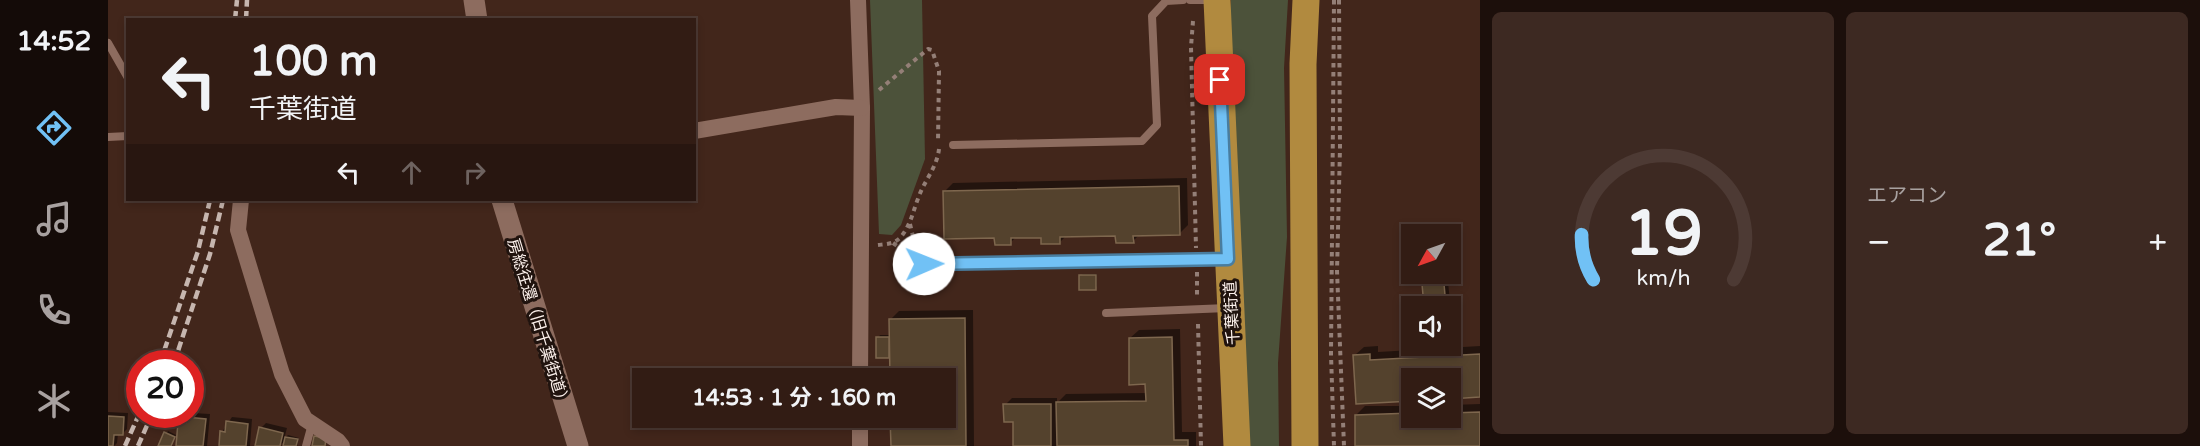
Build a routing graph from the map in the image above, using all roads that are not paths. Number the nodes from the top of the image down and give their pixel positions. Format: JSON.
{"nodes":[{"id":1,"x":474,"y":0,"type":"edge"},
{"id":2,"x":858,"y":0,"type":"edge"},
{"id":3,"x":1183,"y":0,"type":"edge"},
{"id":4,"x":1190,"y":0,"type":"edge"},
{"id":5,"x":1306,"y":0,"type":"edge"},
{"id":6,"x":1205,"y":5,"type":"edge"},
{"id":7,"x":477,"y":18,"type":"edge"},
{"id":8,"x":108,"y":43,"type":"edge"},
{"id":9,"x":126,"y":74,"type":"edge"},
{"id":10,"x":862,"y":108,"type":"junction"},
{"id":11,"x":696,"y":131,"type":"edge"},
{"id":12,"x":126,"y":136,"type":"edge"},
{"id":13,"x":108,"y":137,"type":"edge"},
{"id":14,"x":953,"y":145,"type":"dead end"},
{"id":15,"x":241,"y":201,"type":"edge"},
{"id":16,"x":502,"y":201,"type":"edge"},
{"id":17,"x":1228,"y":259,"type":"junction"},
{"id":18,"x":924,"y":264,"type":"road end"},
{"id":19,"x":1230,"y":308,"type":"junction"},
{"id":20,"x":1106,"y":313,"type":"dead end"},
{"id":21,"x":860,"y":368,"type":"edge"},
{"id":22,"x":312,"y":424,"type":"junction"},
{"id":23,"x":860,"y":428,"type":"edge"},
{"id":24,"x":306,"y":446,"type":"edge"},
{"id":25,"x":342,"y":446,"type":"edge"},
{"id":26,"x":578,"y":446,"type":"edge"},
{"id":27,"x":860,"y":446,"type":"edge"},
{"id":28,"x":1237,"y":446,"type":"edge"},
{"id":29,"x":1305,"y":446,"type":"edge"}],
"edges":[{"from":1,"to":7,"type":"street"},
{"from":2,"to":10,"type":"street"},
{"from":3,"to":14,"type":"lane"},
{"from":4,"to":6,"type":"lane"},
{"from":5,"to":29,"type":"highway"},
{"from":6,"to":17,"type":"highway","name":"千葉街道"},
{"from":8,"to":9,"type":"lane"},
{"from":10,"to":11,"type":"street"},
{"from":10,"to":21,"type":"street"},
{"from":12,"to":13,"type":"lane"},
{"from":15,"to":22,"type":"street"},
{"from":16,"to":26,"type":"street","name":"房総往還（旧千葉街道）"},
{"from":17,"to":18,"type":"lane"},
{"from":17,"to":19,"type":"highway","name":"千葉街道"},
{"from":19,"to":20,"type":"lane"},
{"from":19,"to":28,"type":"highway","name":"千葉街道"},
{"from":22,"to":24,"type":"lane"},
{"from":22,"to":25,"type":"street"},
{"from":23,"to":27,"type":"street"}]}
